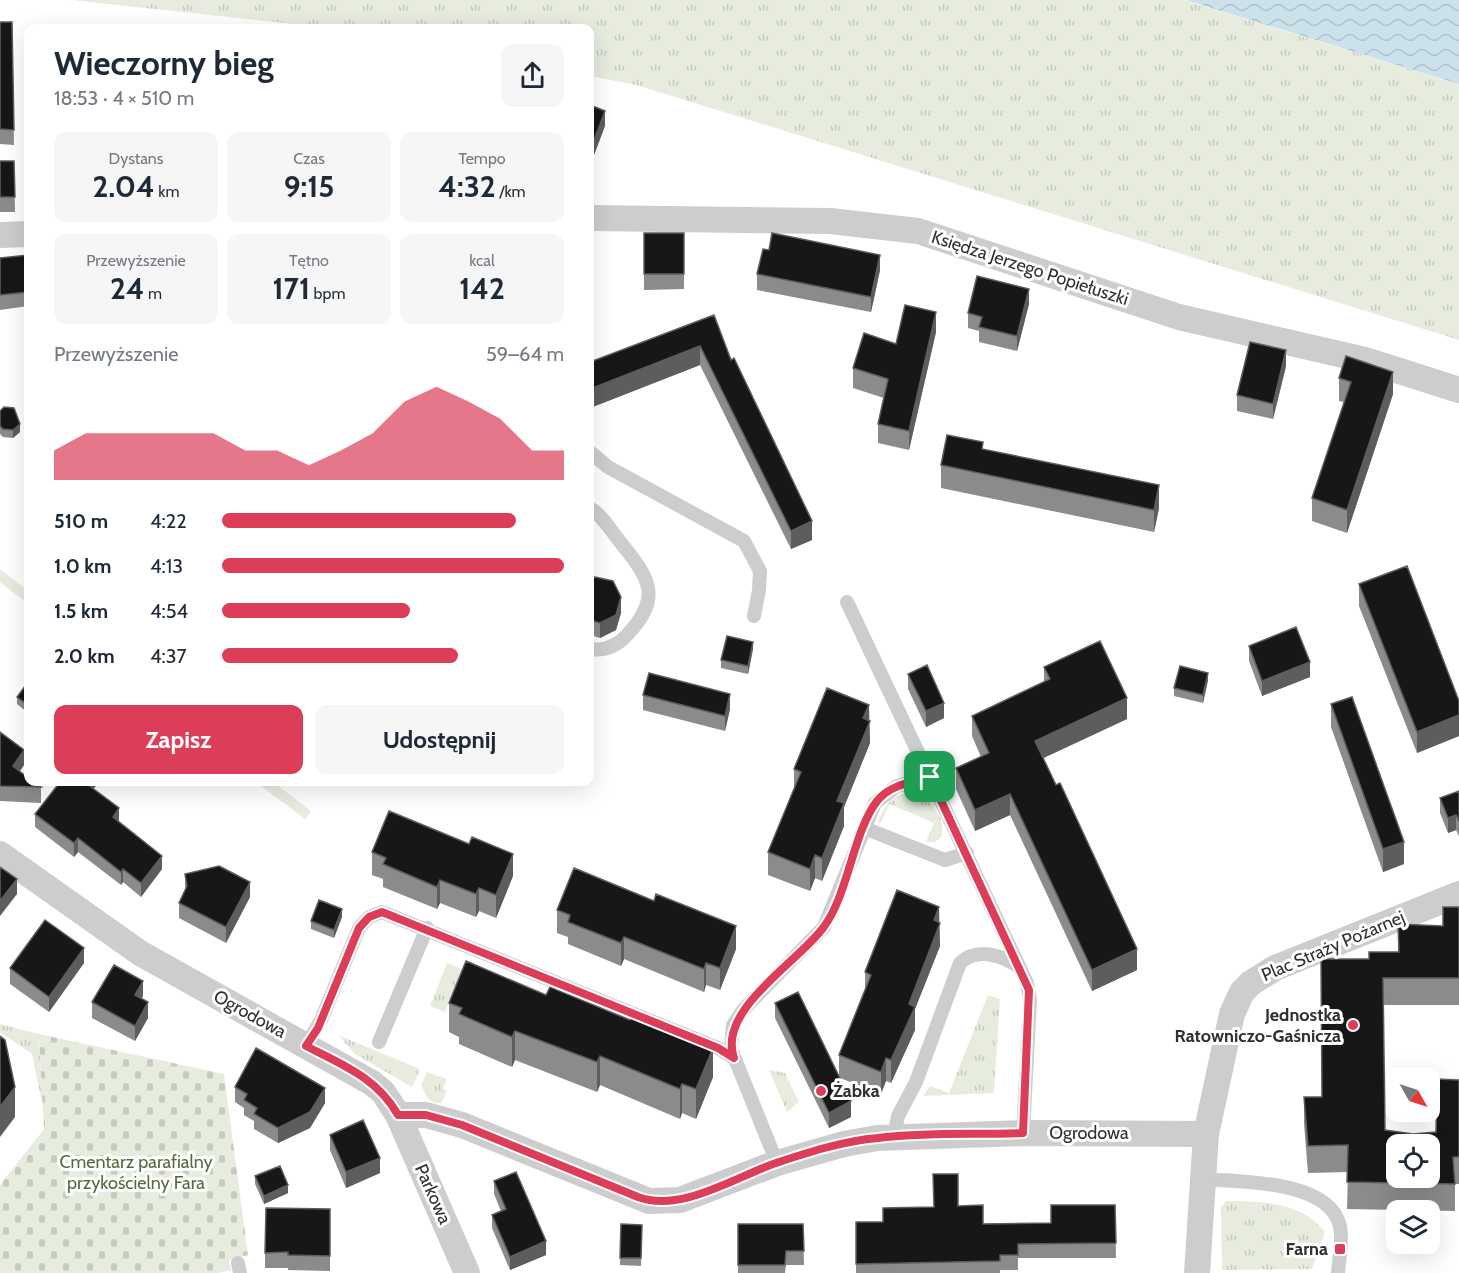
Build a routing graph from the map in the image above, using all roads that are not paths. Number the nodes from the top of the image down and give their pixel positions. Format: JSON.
{"nodes":[{"id":1,"x":594,"y":218,"type":"edge"},
{"id":2,"x":24,"y":234,"type":"edge"},
{"id":3,"x":0,"y":235,"type":"edge"},
{"id":4,"x":1459,"y":390,"type":"edge"},
{"id":5,"x":594,"y":455,"type":"edge"},
{"id":6,"x":594,"y":512,"type":"edge"},
{"id":7,"x":847,"y":602,"type":"dead end"},
{"id":8,"x":754,"y":616,"type":"dead end"},
{"id":9,"x":594,"y":649,"type":"edge"},
{"id":10,"x":930,"y":777,"type":"junction"},
{"id":11,"x":864,"y":828,"type":"junction"},
{"id":12,"x":967,"y":853,"type":"junction"},
{"id":13,"x":0,"y":854,"type":"edge"},
{"id":14,"x":1459,"y":894,"type":"edge"},
{"id":15,"x":427,"y":928,"type":"junction"},
{"id":16,"x":1019,"y":968,"type":"junction"},
{"id":17,"x":380,"y":1042,"type":"dead end"},
{"id":18,"x":306,"y":1046,"type":"junction"},
{"id":19,"x":734,"y":1058,"type":"junction"},
{"id":20,"x":398,"y":1115,"type":"junction"},
{"id":21,"x":1023,"y":1133,"type":"junction"},
{"id":22,"x":1206,"y":1134,"type":"junction"},
{"id":23,"x":894,"y":1136,"type":"junction"},
{"id":24,"x":777,"y":1163,"type":"junction"},
{"id":25,"x":1201,"y":1179,"type":"junction"},
{"id":26,"x":467,"y":1273,"type":"edge"},
{"id":27,"x":1197,"y":1273,"type":"edge"},
{"id":28,"x":1338,"y":1273,"type":"edge"}],
"edges":[{"from":1,"to":4,"type":"street","name":"Księdza Jerzego Popiełuszki"},
{"from":2,"to":3,"type":"street"},
{"from":5,"to":8,"type":"lane"},
{"from":6,"to":9,"type":"lane"},
{"from":7,"to":10,"type":"lane"},
{"from":10,"to":11,"type":"lane"},
{"from":10,"to":12,"type":"lane"},
{"from":11,"to":12,"type":"lane"},
{"from":11,"to":19,"type":"lane"},
{"from":12,"to":16,"type":"lane"},
{"from":13,"to":18,"type":"street","name":"Ogrodowa"},
{"from":14,"to":22,"type":"street","name":"Plac Straży Pożarnej"},
{"from":15,"to":17,"type":"lane"},
{"from":15,"to":18,"type":"lane"},
{"from":15,"to":19,"type":"lane"},
{"from":16,"to":21,"type":"lane"},
{"from":16,"to":23,"type":"lane"},
{"from":18,"to":20,"type":"street","name":"Ogrodowa"},
{"from":19,"to":24,"type":"lane"},
{"from":20,"to":24,"type":"street","name":"Ogrodowa"},
{"from":20,"to":26,"type":"street","name":"Parkowa"},
{"from":21,"to":22,"type":"street","name":"Ogrodowa"},
{"from":21,"to":23,"type":"street","name":"Ogrodowa"},
{"from":22,"to":25,"type":"street","name":"Plac Straży Pożarnej"},
{"from":23,"to":24,"type":"street","name":"Ogrodowa"},
{"from":25,"to":27,"type":"street","name":"Plac Straży Pożarnej"},
{"from":25,"to":28,"type":"lane"}]}
